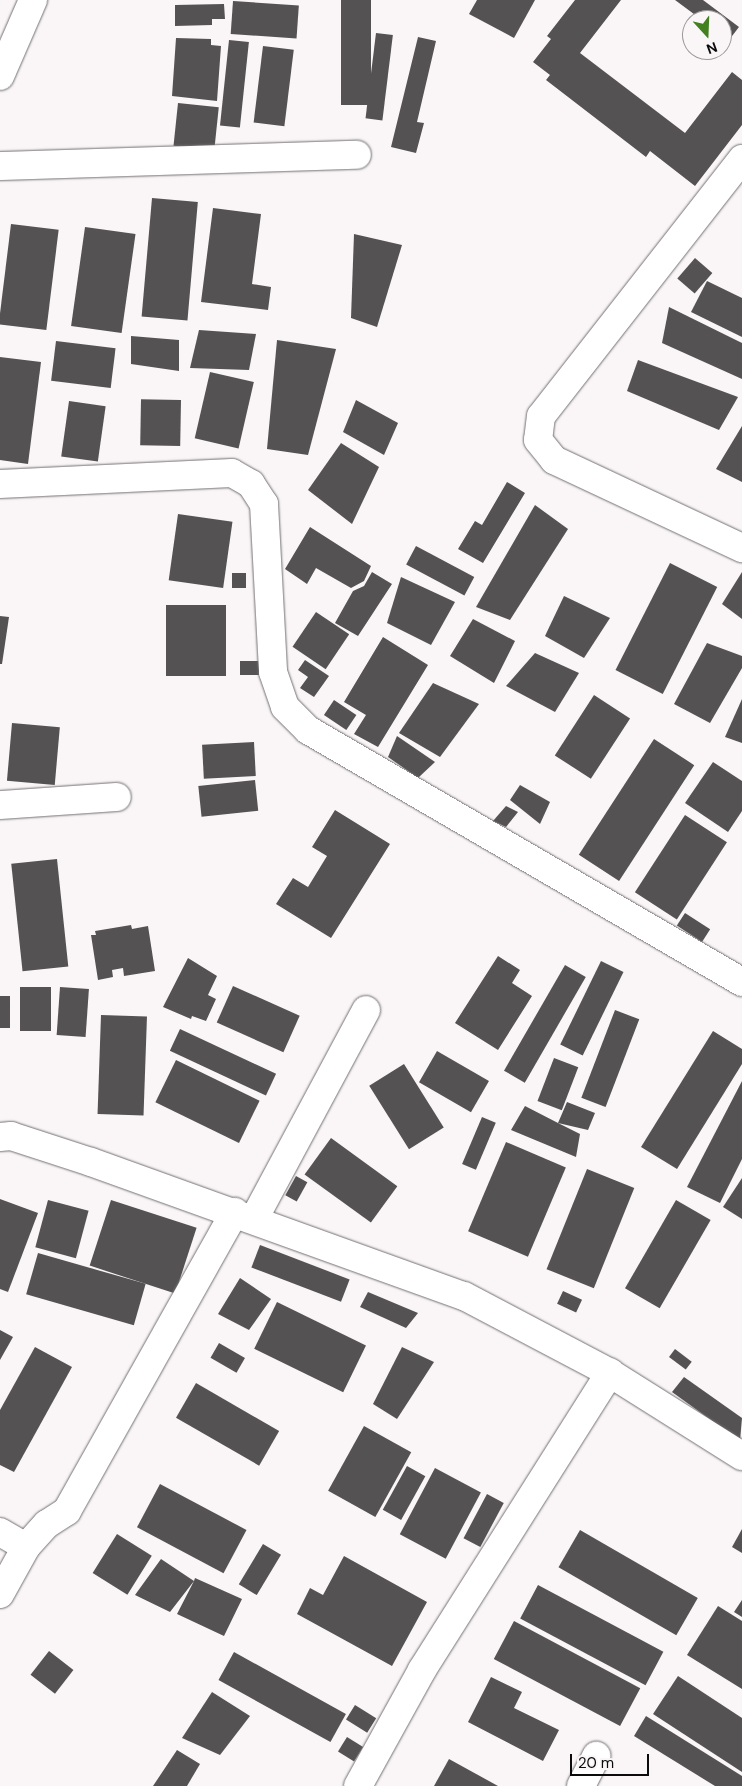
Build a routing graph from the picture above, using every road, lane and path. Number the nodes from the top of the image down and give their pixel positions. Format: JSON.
{"nodes":[{"id":1,"x":33,"y":0,"type":"edge"},
{"id":2,"x":0,"y":76,"type":"edge"},
{"id":3,"x":357,"y":155,"type":"dead end"},
{"id":4,"x":742,"y":158,"type":"edge"},
{"id":5,"x":0,"y":166,"type":"edge"},
{"id":6,"x":0,"y":484,"type":"edge"},
{"id":7,"x":742,"y":548,"type":"edge"},
{"id":8,"x":117,"y":797,"type":"dead end"},
{"id":9,"x":0,"y":805,"type":"edge"},
{"id":10,"x":742,"y":981,"type":"edge"},
{"id":11,"x":366,"y":1010,"type":"dead end"},
{"id":12,"x":0,"y":1137,"type":"edge"},
{"id":13,"x":245,"y":1215,"type":"junction"},
{"id":14,"x":610,"y":1373,"type":"junction"},
{"id":15,"x":742,"y":1456,"type":"edge"},
{"id":16,"x":0,"y":1532,"type":"edge"},
{"id":17,"x":26,"y":1547,"type":"junction"},
{"id":18,"x":0,"y":1594,"type":"edge"},
{"id":19,"x":596,"y":1756,"type":"dead end"},
{"id":20,"x":358,"y":1786,"type":"edge"},
{"id":21,"x":580,"y":1786,"type":"edge"}],
"edges":[{"from":1,"to":2,"type":"street"},
{"from":3,"to":5,"type":"street"},
{"from":4,"to":7,"type":"street"},
{"from":6,"to":10,"type":"street"},
{"from":8,"to":9,"type":"street"},
{"from":11,"to":13,"type":"street"},
{"from":12,"to":13,"type":"street"},
{"from":13,"to":14,"type":"street"},
{"from":13,"to":17,"type":"street"},
{"from":14,"to":15,"type":"street"},
{"from":14,"to":20,"type":"street"},
{"from":16,"to":17,"type":"street"},
{"from":17,"to":18,"type":"street"},
{"from":19,"to":21,"type":"street"}]}
